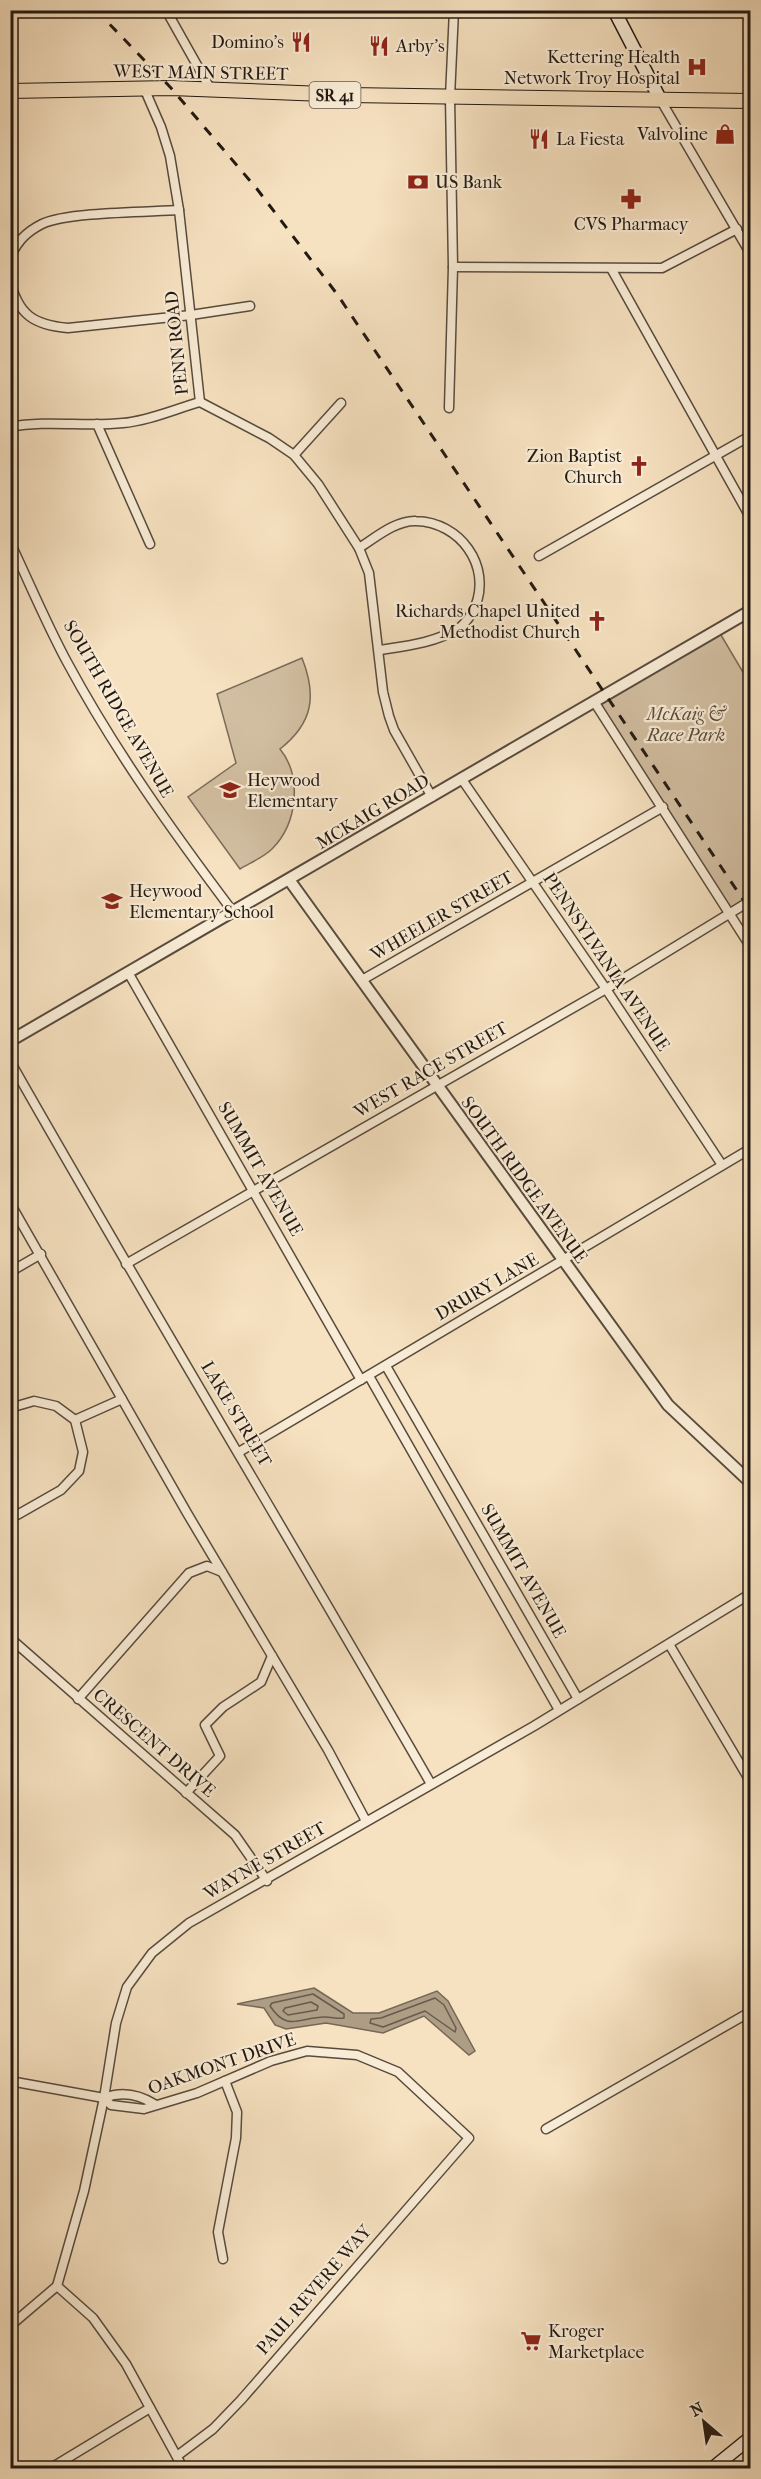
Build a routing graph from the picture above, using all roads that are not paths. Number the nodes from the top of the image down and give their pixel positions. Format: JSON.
{"nodes":[{"id":1,"x":166,"y":10,"type":"edge"},
{"id":2,"x":454,"y":10,"type":"edge"},
{"id":3,"x":614,"y":10,"type":"edge"},
{"id":4,"x":144,"y":88,"type":"junction"},
{"id":5,"x":211,"y":90,"type":"junction"},
{"id":6,"x":10,"y":91,"type":"edge"},
{"id":7,"x":450,"y":97,"type":"junction"},
{"id":8,"x":660,"y":99,"type":"junction"},
{"id":9,"x":750,"y":100,"type":"edge"},
{"id":10,"x":179,"y":210,"type":"junction"},
{"id":11,"x":737,"y":229,"type":"junction"},
{"id":12,"x":10,"y":235,"type":"edge"},
{"id":13,"x":19,"y":242,"type":"junction"},
{"id":14,"x":750,"y":252,"type":"edge"},
{"id":15,"x":10,"y":261,"type":"edge"},
{"id":16,"x":453,"y":267,"type":"junction"},
{"id":17,"x":612,"y":270,"type":"junction"},
{"id":18,"x":10,"y":280,"type":"edge"},
{"id":19,"x":250,"y":306,"type":"dead end"},
{"id":20,"x":191,"y":315,"type":"junction"},
{"id":21,"x":200,"y":402,"type":"junction"},
{"id":22,"x":341,"y":403,"type":"dead end"},
{"id":23,"x":449,"y":408,"type":"dead end"},
{"id":24,"x":97,"y":424,"type":"junction"},
{"id":25,"x":10,"y":427,"type":"edge"},
{"id":26,"x":750,"y":436,"type":"edge"},
{"id":27,"x":294,"y":455,"type":"junction"},
{"id":28,"x":715,"y":455,"type":"junction"},
{"id":29,"x":750,"y":517,"type":"edge"},
{"id":30,"x":10,"y":542,"type":"edge"},
{"id":31,"x":150,"y":544,"type":"dead end"},
{"id":32,"x":359,"y":548,"type":"junction"},
{"id":33,"x":539,"y":556,"type":"dead end"},
{"id":34,"x":750,"y":611,"type":"edge"},
{"id":35,"x":380,"y":650,"type":"junction"},
{"id":36,"x":595,"y":703,"type":"junction"},
{"id":37,"x":461,"y":778,"type":"junction"},
{"id":38,"x":432,"y":797,"type":"junction"},
{"id":39,"x":663,"y":807,"type":"junction"},
{"id":40,"x":290,"y":881,"type":"junction"},
{"id":41,"x":533,"y":883,"type":"junction"},
{"id":42,"x":750,"y":901,"type":"edge"},
{"id":43,"x":234,"y":913,"type":"junction"},
{"id":44,"x":729,"y":913,"type":"junction"},
{"id":45,"x":750,"y":946,"type":"edge"},
{"id":46,"x":129,"y":974,"type":"junction"},
{"id":47,"x":362,"y":980,"type":"junction"},
{"id":48,"x":606,"y":989,"type":"junction"},
{"id":49,"x":10,"y":1041,"type":"edge"},
{"id":50,"x":10,"y":1061,"type":"edge"},
{"id":51,"x":435,"y":1086,"type":"junction"},
{"id":52,"x":750,"y":1149,"type":"edge"},
{"id":53,"x":722,"y":1166,"type":"junction"},
{"id":54,"x":254,"y":1192,"type":"junction"},
{"id":55,"x":10,"y":1203,"type":"edge"},
{"id":56,"x":42,"y":1254,"type":"junction"},
{"id":57,"x":563,"y":1262,"type":"junction"},
{"id":58,"x":126,"y":1264,"type":"junction"},
{"id":59,"x":10,"y":1272,"type":"edge"},
{"id":60,"x":386,"y":1366,"type":"junction"},
{"id":61,"x":365,"y":1378,"type":"junction"},
{"id":62,"x":122,"y":1399,"type":"junction"},
{"id":63,"x":10,"y":1408,"type":"edge"},
{"id":64,"x":75,"y":1420,"type":"junction"},
{"id":65,"x":239,"y":1452,"type":"junction"},
{"id":66,"x":750,"y":1482,"type":"edge"},
{"id":67,"x":10,"y":1519,"type":"edge"},
{"id":68,"x":222,"y":1572,"type":"junction"},
{"id":69,"x":750,"y":1594,"type":"edge"},
{"id":70,"x":10,"y":1638,"type":"edge"},
{"id":71,"x":669,"y":1644,"type":"junction"},
{"id":72,"x":272,"y":1656,"type":"junction"},
{"id":73,"x":78,"y":1699,"type":"junction"},
{"id":74,"x":578,"y":1699,"type":"junction"},
{"id":75,"x":559,"y":1710,"type":"junction"},
{"id":76,"x":750,"y":1781,"type":"edge"},
{"id":77,"x":431,"y":1784,"type":"junction"},
{"id":78,"x":186,"y":1793,"type":"junction"},
{"id":79,"x":366,"y":1821,"type":"junction"},
{"id":80,"x":267,"y":1881,"type":"junction"},
{"id":81,"x":750,"y":2012,"type":"edge"},
{"id":82,"x":10,"y":2081,"type":"edge"},
{"id":83,"x":225,"y":2081,"type":"junction"},
{"id":84,"x":104,"y":2098,"type":"junction"},
{"id":85,"x":154,"y":2104,"type":"junction"},
{"id":86,"x":546,"y":2129,"type":"dead end"},
{"id":87,"x":469,"y":2138,"type":"joint"},
{"id":88,"x":223,"y":2259,"type":"dead end"},
{"id":89,"x":57,"y":2286,"type":"junction"},
{"id":90,"x":10,"y":2326,"type":"edge"},
{"id":91,"x":150,"y":2408,"type":"junction"},
{"id":92,"x":750,"y":2438,"type":"edge"},
{"id":93,"x":177,"y":2456,"type":"junction"},
{"id":94,"x":51,"y":2469,"type":"edge"},
{"id":95,"x":183,"y":2469,"type":"edge"},
{"id":96,"x":713,"y":2469,"type":"edge"}],
"edges":[{"from":1,"to":5,"type":"street"},
{"from":2,"to":7,"type":"street"},
{"from":3,"to":8,"type":"main road"},
{"from":4,"to":5,"type":"main road","name":"WEST MAIN STREET","number":"SR 41"},
{"from":4,"to":6,"type":"main road","name":"WEST MAIN STREET","number":"SR 41"},
{"from":4,"to":10,"type":"street","name":"PENN ROAD"},
{"from":5,"to":7,"type":"main road","name":"WEST MAIN STREET","number":"SR 41"},
{"from":7,"to":8,"type":"main road","name":"WEST MAIN STREET","number":"SR 41"},
{"from":7,"to":16,"type":"street"},
{"from":8,"to":9,"type":"main road","name":"WEST MAIN STREET"},
{"from":8,"to":11,"type":"street"},
{"from":10,"to":13,"type":"street"},
{"from":10,"to":20,"type":"street","name":"PENN ROAD"},
{"from":11,"to":14,"type":"street"},
{"from":11,"to":17,"type":"street"},
{"from":12,"to":13,"type":"street"},
{"from":13,"to":15,"type":"street"},
{"from":16,"to":17,"type":"street"},
{"from":16,"to":23,"type":"street"},
{"from":17,"to":28,"type":"street"},
{"from":18,"to":20,"type":"street"},
{"from":19,"to":20,"type":"street"},
{"from":20,"to":21,"type":"street","name":"PENN ROAD"},
{"from":21,"to":24,"type":"street"},
{"from":21,"to":27,"type":"street","name":"PENN ROAD"},
{"from":22,"to":27,"type":"street"},
{"from":24,"to":25,"type":"street"},
{"from":24,"to":31,"type":"street"},
{"from":26,"to":28,"type":"street"},
{"from":27,"to":32,"type":"street","name":"PENN ROAD"},
{"from":28,"to":29,"type":"street"},
{"from":28,"to":33,"type":"street"},
{"from":30,"to":43,"type":"street","name":"SOUTH RIDGE AVENUE"},
{"from":32,"to":35,"type":"street","name":"PENN ROAD"},
{"from":32,"to":35,"type":"street"},
{"from":34,"to":36,"type":"street","name":"MCKAIG ROAD"},
{"from":35,"to":38,"type":"street","name":"PENN ROAD"},
{"from":36,"to":37,"type":"street","name":"MCKAIG ROAD"},
{"from":36,"to":39,"type":"street"},
{"from":37,"to":38,"type":"street","name":"MCKAIG ROAD"},
{"from":37,"to":41,"type":"street","name":"PENNSYLVANIA AVENUE"},
{"from":38,"to":40,"type":"street","name":"MCKAIG ROAD"},
{"from":39,"to":41,"type":"street","name":"WHEELER STREET"},
{"from":39,"to":44,"type":"street"},
{"from":40,"to":43,"type":"street","name":"MCKAIG ROAD"},
{"from":40,"to":47,"type":"street","name":"SOUTH RIDGE AVENUE"},
{"from":41,"to":47,"type":"street","name":"WHEELER STREET"},
{"from":41,"to":48,"type":"street","name":"PENNSYLVANIA AVENUE"},
{"from":42,"to":44,"type":"street","name":"WEST RACE STREET"},
{"from":43,"to":46,"type":"street","name":"MCKAIG ROAD"},
{"from":44,"to":45,"type":"street"},
{"from":44,"to":48,"type":"street","name":"WEST RACE STREET"},
{"from":46,"to":49,"type":"street","name":"MCKAIG ROAD"},
{"from":46,"to":54,"type":"street","name":"SUMMIT AVENUE"},
{"from":47,"to":51,"type":"street","name":"SOUTH RIDGE AVENUE"},
{"from":48,"to":51,"type":"street","name":"WEST RACE STREET"},
{"from":48,"to":53,"type":"street","name":"PENNSYLVANIA AVENUE"},
{"from":50,"to":58,"type":"street","name":"LAKE STREET"},
{"from":51,"to":54,"type":"street","name":"WEST RACE STREET"},
{"from":51,"to":57,"type":"street","name":"SOUTH RIDGE AVENUE"},
{"from":52,"to":53,"type":"street","name":"DRURY LANE"},
{"from":53,"to":57,"type":"street","name":"DRURY LANE"},
{"from":54,"to":58,"type":"street","name":"WEST RACE STREET"},
{"from":54,"to":61,"type":"street","name":"SUMMIT AVENUE"},
{"from":55,"to":56,"type":"street"},
{"from":56,"to":59,"type":"street"},
{"from":56,"to":62,"type":"street"},
{"from":57,"to":60,"type":"street","name":"DRURY LANE"},
{"from":57,"to":66,"type":"street","name":"SOUTH RIDGE AVENUE"},
{"from":58,"to":65,"type":"street","name":"LAKE STREET"},
{"from":60,"to":61,"type":"street","name":"DRURY LANE"},
{"from":60,"to":74,"type":"street","name":"SUMMIT AVENUE"},
{"from":61,"to":65,"type":"street","name":"DRURY LANE"},
{"from":61,"to":75,"type":"street","name":"SUMMIT AVENUE"},
{"from":62,"to":64,"type":"street"},
{"from":62,"to":68,"type":"street"},
{"from":63,"to":64,"type":"street"},
{"from":64,"to":67,"type":"street"},
{"from":65,"to":77,"type":"street","name":"LAKE STREET"},
{"from":68,"to":72,"type":"street"},
{"from":68,"to":73,"type":"street"},
{"from":69,"to":71,"type":"street","name":"WAYNE STREET"},
{"from":70,"to":73,"type":"street","name":"CRESCENT DRIVE"},
{"from":71,"to":74,"type":"street","name":"WAYNE STREET"},
{"from":71,"to":76,"type":"street"},
{"from":72,"to":78,"type":"street"},
{"from":72,"to":79,"type":"street"},
{"from":73,"to":78,"type":"street","name":"CRESCENT DRIVE"},
{"from":74,"to":75,"type":"street","name":"WAYNE STREET"},
{"from":75,"to":77,"type":"street","name":"WAYNE STREET"},
{"from":77,"to":79,"type":"street","name":"WAYNE STREET"},
{"from":78,"to":80,"type":"street","name":"CRESCENT DRIVE"},
{"from":79,"to":80,"type":"street","name":"WAYNE STREET"},
{"from":80,"to":84,"type":"street","name":"WAYNE STREET"},
{"from":81,"to":86,"type":"street"},
{"from":82,"to":84,"type":"street"},
{"from":83,"to":85,"type":"street","name":"OAKMONT DRIVE"},
{"from":83,"to":87,"type":"street","name":"OAKMONT DRIVE"},
{"from":83,"to":88,"type":"street"},
{"from":84,"to":85,"type":"street"},
{"from":84,"to":85,"type":"street","name":"OAKMONT DRIVE"},
{"from":84,"to":89,"type":"street","name":"WAYNE STREET"},
{"from":87,"to":93,"type":"street","name":"PAUL REVERE WAY"},
{"from":89,"to":90,"type":"street"},
{"from":89,"to":91,"type":"street"},
{"from":91,"to":93,"type":"street"},
{"from":91,"to":94,"type":"street"},
{"from":92,"to":96,"type":"main road"},
{"from":93,"to":95,"type":"street"}]}
